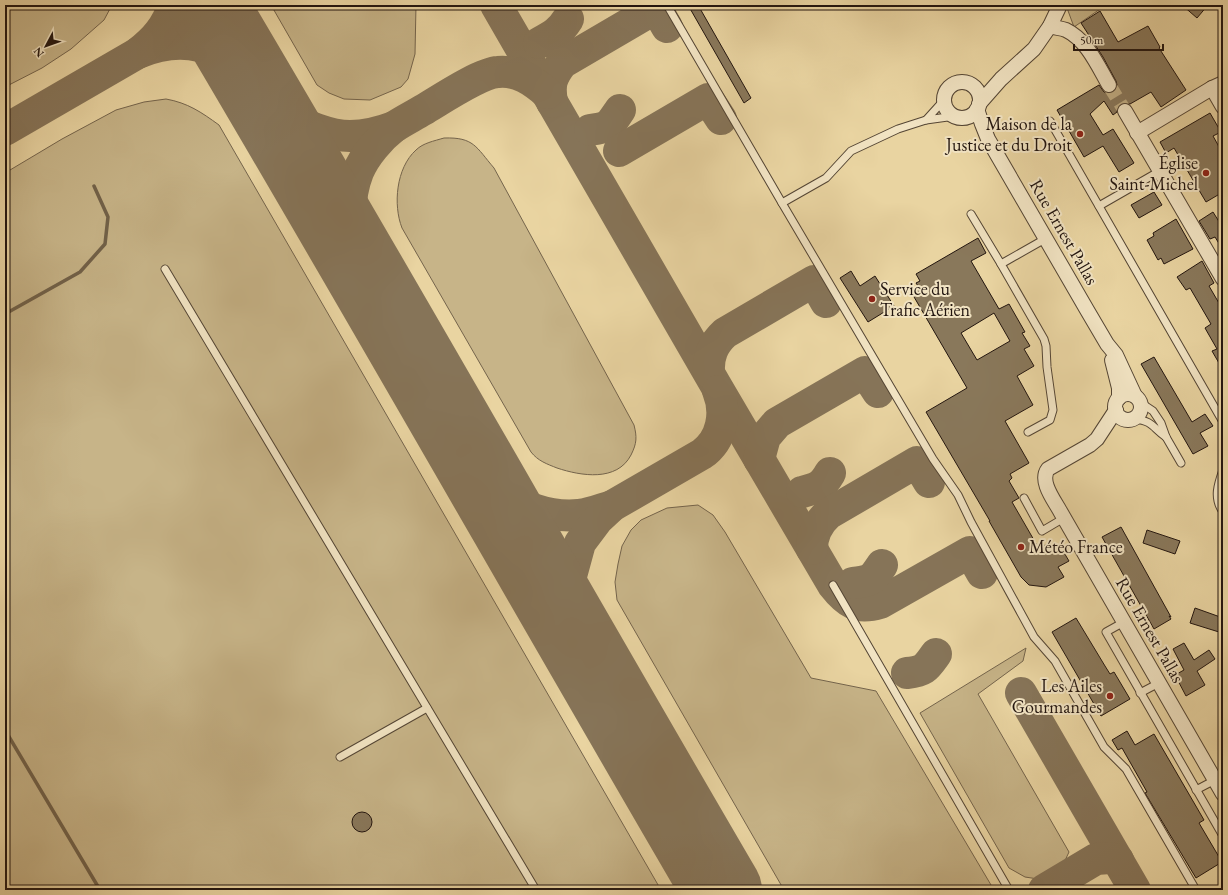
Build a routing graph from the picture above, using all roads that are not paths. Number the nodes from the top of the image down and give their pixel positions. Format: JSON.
{"nodes":[{"id":1,"x":668,"y":5,"type":"edge"},
{"id":2,"x":1060,"y":5,"type":"edge"},
{"id":3,"x":1050,"y":26,"type":"junction"},
{"id":4,"x":1001,"y":79,"type":"junction"},
{"id":5,"x":1109,"y":85,"type":"tunnel mouth"},
{"id":6,"x":973,"y":86,"type":"junction"},
{"id":7,"x":1218,"y":86,"type":"edge"},
{"id":8,"x":944,"y":99,"type":"junction"},
{"id":9,"x":978,"y":106,"type":"junction"},
{"id":10,"x":1223,"y":107,"type":"edge"},
{"id":11,"x":1125,"y":111,"type":"tunnel mouth"},
{"id":12,"x":959,"y":117,"type":"junction"},
{"id":13,"x":926,"y":120,"type":"junction"},
{"id":14,"x":1050,"y":121,"type":"dead end"},
{"id":15,"x":1137,"y":133,"type":"junction"},
{"id":16,"x":988,"y":139,"type":"junction"},
{"id":17,"x":1160,"y":171,"type":"junction"},
{"id":18,"x":782,"y":203,"type":"junction"},
{"id":19,"x":1099,"y":206,"type":"junction"},
{"id":20,"x":971,"y":214,"type":"dead end"},
{"id":21,"x":1045,"y":239,"type":"junction"},
{"id":22,"x":1001,"y":264,"type":"junction"},
{"id":23,"x":165,"y":269,"type":"dead end"},
{"id":24,"x":1223,"y":279,"type":"edge"},
{"id":25,"x":1107,"y":344,"type":"junction"},
{"id":26,"x":1138,"y":399,"type":"junction"},
{"id":27,"x":1117,"y":404,"type":"junction"},
{"id":28,"x":1131,"y":419,"type":"junction"},
{"id":29,"x":1223,"y":422,"type":"edge"},
{"id":30,"x":1028,"y":432,"type":"dead end"},
{"id":31,"x":1166,"y":437,"type":"junction"},
{"id":32,"x":1097,"y":439,"type":"junction"},
{"id":33,"x":1181,"y":463,"type":"dead end"},
{"id":34,"x":1223,"y":470,"type":"edge"},
{"id":35,"x":1024,"y":498,"type":"dead end"},
{"id":36,"x":1223,"y":512,"type":"edge"},
{"id":37,"x":1064,"y":518,"type":"junction"},
{"id":38,"x":833,"y":586,"type":"dead end"},
{"id":39,"x":1124,"y":622,"type":"junction"},
{"id":40,"x":1159,"y":682,"type":"junction"},
{"id":41,"x":1140,"y":693,"type":"junction"},
{"id":42,"x":428,"y":708,"type":"junction"},
{"id":43,"x":340,"y":757,"type":"dead end"},
{"id":44,"x":1215,"y":780,"type":"junction"},
{"id":45,"x":1196,"y":790,"type":"junction"},
{"id":46,"x":1223,"y":794,"type":"edge"},
{"id":47,"x":1223,"y":836,"type":"edge"},
{"id":48,"x":536,"y":890,"type":"edge"},
{"id":49,"x":1009,"y":890,"type":"edge"},
{"id":50,"x":1196,"y":890,"type":"edge"}],
"edges":[{"from":1,"to":18,"type":"lane"},
{"from":2,"to":3,"type":"street"},
{"from":3,"to":4,"type":"street"},
{"from":3,"to":5,"type":"street"},
{"from":4,"to":6,"type":"street"},
{"from":4,"to":9,"type":"street"},
{"from":6,"to":8,"type":"street"},
{"from":6,"to":9,"type":"street"},
{"from":7,"to":10,"type":"street"},
{"from":7,"to":15,"type":"street"},
{"from":8,"to":12,"type":"street"},
{"from":8,"to":13,"type":"lane"},
{"from":9,"to":12,"type":"street"},
{"from":9,"to":16,"type":"street","name":"Rue Ernest Pallas"},
{"from":11,"to":15,"type":"street"},
{"from":12,"to":13,"type":"lane"},
{"from":12,"to":16,"type":"street","name":"Rue Ernest Pallas"},
{"from":13,"to":18,"type":"lane"},
{"from":14,"to":19,"type":"lane"},
{"from":15,"to":17,"type":"street"},
{"from":16,"to":21,"type":"street","name":"Rue Ernest Pallas"},
{"from":17,"to":19,"type":"lane"},
{"from":17,"to":24,"type":"street"},
{"from":18,"to":50,"type":"lane"},
{"from":19,"to":29,"type":"lane"},
{"from":20,"to":22,"type":"lane"},
{"from":21,"to":22,"type":"lane"},
{"from":21,"to":25,"type":"street","name":"Rue Ernest Pallas"},
{"from":22,"to":30,"type":"lane"},
{"from":23,"to":42,"type":"lane"},
{"from":25,"to":26,"type":"street","name":"Rue Ernest Pallas"},
{"from":25,"to":27,"type":"street","name":"Rue Ernest Pallas"},
{"from":26,"to":27,"type":"street"},
{"from":26,"to":28,"type":"street"},
{"from":26,"to":31,"type":"lane"},
{"from":27,"to":28,"type":"street"},
{"from":27,"to":32,"type":"street","name":"Rue Ernest Pallas"},
{"from":28,"to":31,"type":"lane"},
{"from":28,"to":32,"type":"street","name":"Rue Ernest Pallas"},
{"from":31,"to":33,"type":"lane"},
{"from":32,"to":37,"type":"street","name":"Rue Ernest Pallas"},
{"from":34,"to":36,"type":"lane"},
{"from":35,"to":37,"type":"lane"},
{"from":37,"to":39,"type":"street","name":"Rue Ernest Pallas"},
{"from":38,"to":49,"type":"lane"},
{"from":39,"to":40,"type":"street","name":"Rue Ernest Pallas"},
{"from":39,"to":41,"type":"lane"},
{"from":40,"to":41,"type":"lane"},
{"from":40,"to":44,"type":"street","name":"Rue Ernest Pallas"},
{"from":41,"to":45,"type":"lane"},
{"from":42,"to":43,"type":"lane"},
{"from":42,"to":48,"type":"lane"},
{"from":44,"to":45,"type":"lane"},
{"from":44,"to":46,"type":"street","name":"Rue Ernest Pallas"},
{"from":45,"to":47,"type":"lane"}]}
